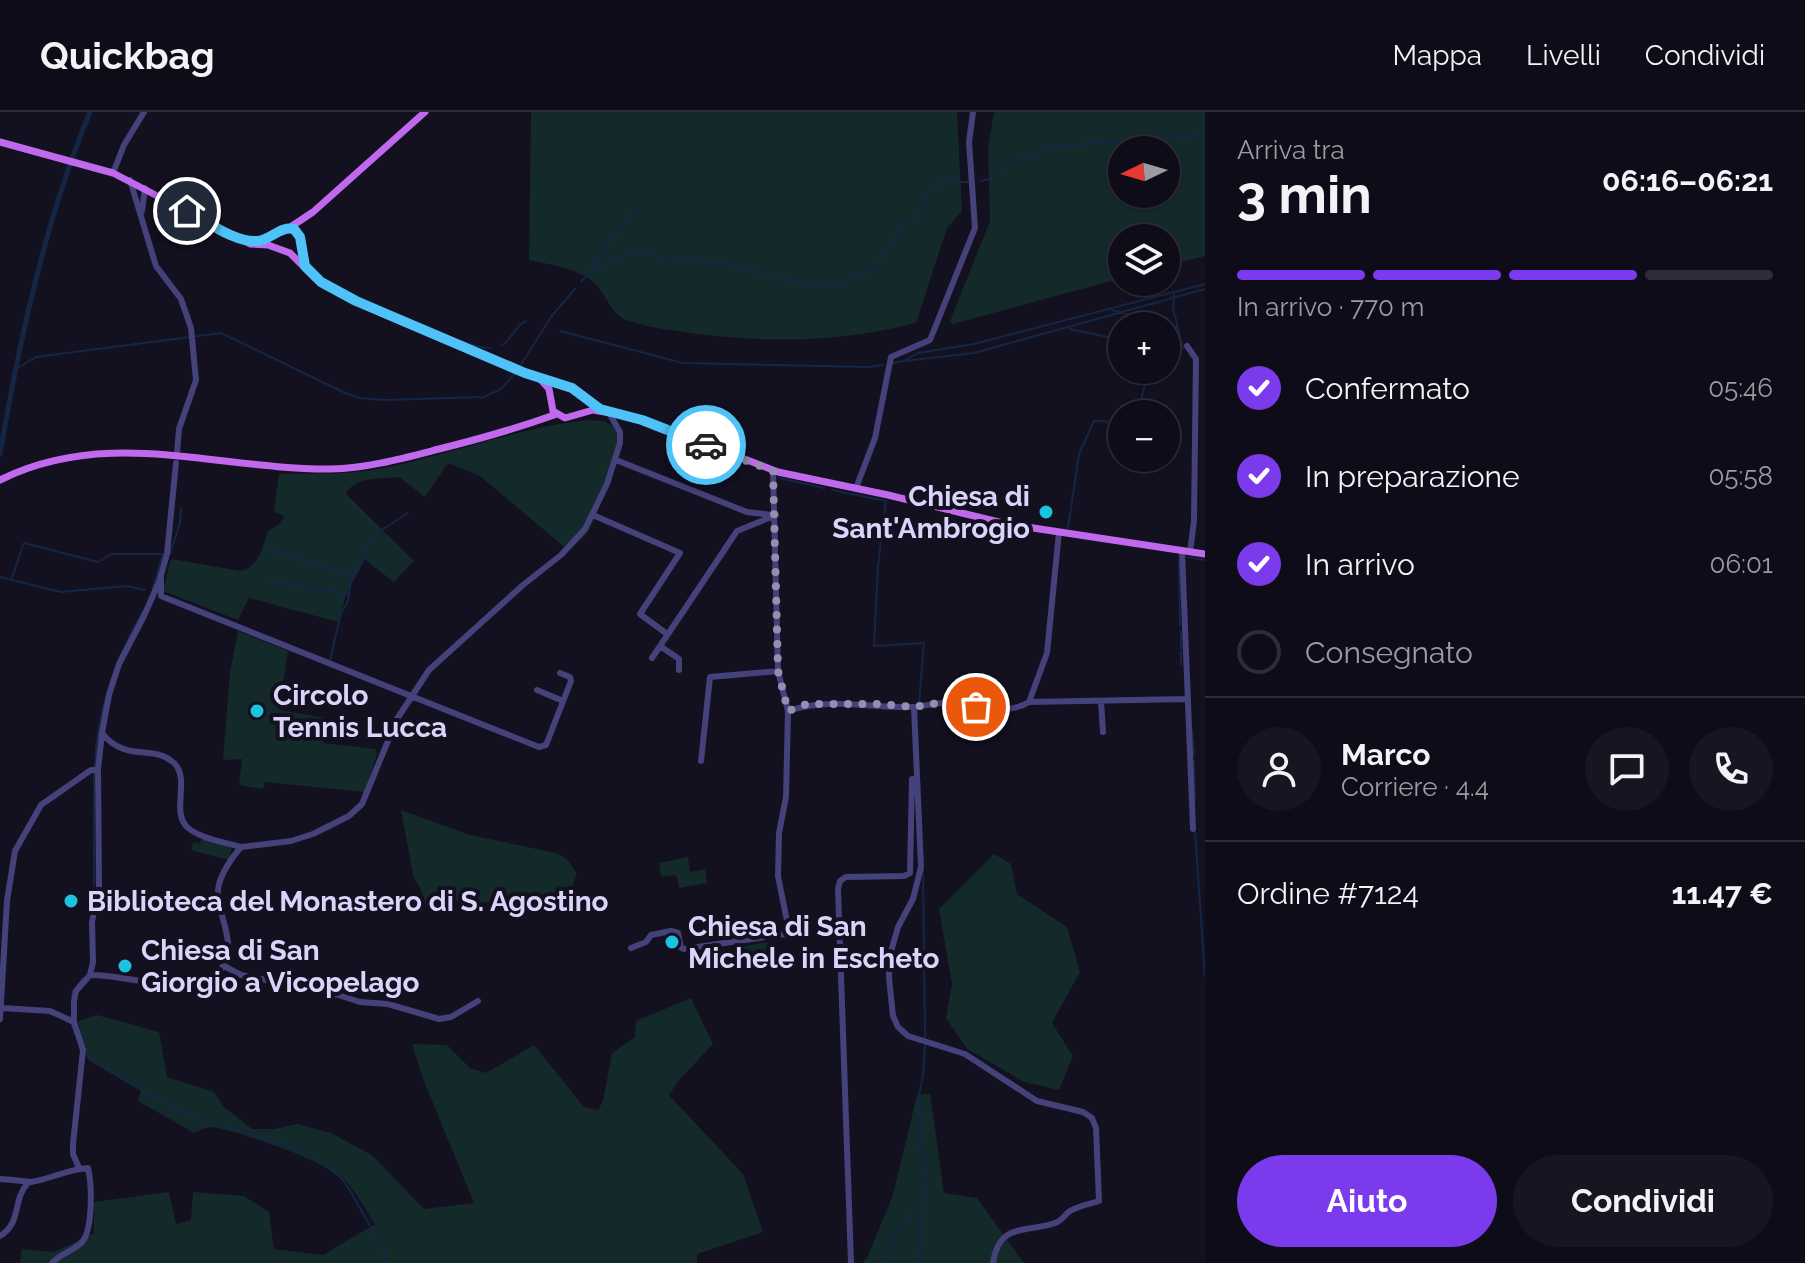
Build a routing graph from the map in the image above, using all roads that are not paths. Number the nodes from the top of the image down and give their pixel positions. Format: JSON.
{"nodes":[{"id":1,"x":144,"y":112,"type":"edge"},
{"id":2,"x":425,"y":112,"type":"edge"},
{"id":3,"x":973,"y":112,"type":"edge"},
{"id":4,"x":0,"y":142,"type":"edge"},
{"id":5,"x":113,"y":173,"type":"junction"},
{"id":6,"x":130,"y":180,"type":"junction"},
{"id":7,"x":145,"y":188,"type":"junction"},
{"id":8,"x":161,"y":197,"type":"junction"},
{"id":9,"x":140,"y":200,"type":"junction"},
{"id":10,"x":313,"y":212,"type":"junction"},
{"id":11,"x":289,"y":228,"type":"junction"},
{"id":12,"x":277,"y":233,"type":"junction"},
{"id":13,"x":239,"y":238,"type":"junction"},
{"id":14,"x":300,"y":239,"type":"junction"},
{"id":15,"x":278,"y":249,"type":"junction"},
{"id":16,"x":290,"y":253,"type":"junction"},
{"id":17,"x":305,"y":266,"type":"junction"},
{"id":18,"x":1187,"y":346,"type":"dead end"},
{"id":19,"x":539,"y":378,"type":"junction"},
{"id":20,"x":566,"y":387,"type":"junction"},
{"id":21,"x":580,"y":396,"type":"junction"},
{"id":22,"x":551,"y":400,"type":"junction"},
{"id":23,"x":603,"y":410,"type":"junction"},
{"id":24,"x":578,"y":412,"type":"junction"},
{"id":25,"x":557,"y":414,"type":"junction"},
{"id":26,"x":532,"y":422,"type":"junction"},
{"id":27,"x":177,"y":453,"type":"dead end"},
{"id":28,"x":616,"y":460,"type":"junction"},
{"id":29,"x":176,"y":463,"type":"dead end"},
{"id":30,"x":773,"y":471,"type":"junction"},
{"id":31,"x":0,"y":480,"type":"edge"},
{"id":32,"x":856,"y":488,"type":"junction"},
{"id":33,"x":593,"y":515,"type":"junction"},
{"id":34,"x":776,"y":515,"type":"junction"},
{"id":35,"x":1059,"y":532,"type":"junction"},
{"id":36,"x":1186,"y":551,"type":"junction"},
{"id":37,"x":1205,"y":554,"type":"edge"},
{"id":38,"x":161,"y":575,"type":"junction"},
{"id":39,"x":667,"y":634,"type":"junction"},
{"id":40,"x":660,"y":646,"type":"junction"},
{"id":41,"x":652,"y":658,"type":"dead end"},
{"id":42,"x":679,"y":670,"type":"dead end"},
{"id":43,"x":778,"y":671,"type":"junction"},
{"id":44,"x":560,"y":673,"type":"dead end"},
{"id":45,"x":537,"y":690,"type":"dead end"},
{"id":46,"x":411,"y":696,"type":"junction"},
{"id":47,"x":1187,"y":699,"type":"junction"},
{"id":48,"x":563,"y":701,"type":"junction"},
{"id":49,"x":1101,"y":701,"type":"junction"},
{"id":50,"x":1029,"y":702,"type":"junction"},
{"id":51,"x":914,"y":707,"type":"junction"},
{"id":52,"x":788,"y":711,"type":"junction"},
{"id":53,"x":914,"y":730,"type":"junction"},
{"id":54,"x":1103,"y":732,"type":"dead end"},
{"id":55,"x":102,"y":733,"type":"junction"},
{"id":56,"x":701,"y":761,"type":"dead end"},
{"id":57,"x":95,"y":770,"type":"junction"},
{"id":58,"x":1193,"y":829,"type":"dead end"},
{"id":59,"x":241,"y":847,"type":"junction"},
{"id":60,"x":631,"y":948,"type":"dead end"},
{"id":61,"x":224,"y":966,"type":"junction"},
{"id":62,"x":90,"y":975,"type":"junction"},
{"id":63,"x":478,"y":1001,"type":"dead end"},
{"id":64,"x":2,"y":1008,"type":"edge"},
{"id":65,"x":0,"y":1019,"type":"edge"},
{"id":66,"x":74,"y":1022,"type":"junction"},
{"id":67,"x":79,"y":1168,"type":"junction"},
{"id":68,"x":0,"y":1179,"type":"edge"},
{"id":69,"x":28,"y":1183,"type":"junction"},
{"id":70,"x":0,"y":1236,"type":"edge"},
{"id":71,"x":52,"y":1263,"type":"edge"},
{"id":72,"x":851,"y":1263,"type":"edge"},
{"id":73,"x":993,"y":1263,"type":"edge"}],
"edges":[{"from":1,"to":5,"type":"street"},
{"from":2,"to":10,"type":"main road"},
{"from":3,"to":32,"type":"street"},
{"from":4,"to":5,"type":"main road"},
{"from":5,"to":6,"type":"main road"},
{"from":6,"to":7,"type":"main road"},
{"from":6,"to":9,"type":"street"},
{"from":7,"to":8,"type":"main road"},
{"from":7,"to":9,"type":"street"},
{"from":8,"to":9,"type":"street"},
{"from":8,"to":13,"type":"main road"},
{"from":9,"to":27,"type":"street"},
{"from":10,"to":11,"type":"main road"},
{"from":10,"to":14,"type":"main road"},
{"from":11,"to":12,"type":"main road"},
{"from":11,"to":14,"type":"main road"},
{"from":12,"to":13,"type":"main road"},
{"from":12,"to":15,"type":"main road"},
{"from":13,"to":15,"type":"main road"},
{"from":14,"to":16,"type":"main road"},
{"from":14,"to":17,"type":"main road"},
{"from":15,"to":16,"type":"main road"},
{"from":16,"to":17,"type":"main road"},
{"from":17,"to":19,"type":"main road"},
{"from":18,"to":36,"type":"street"},
{"from":19,"to":20,"type":"main road"},
{"from":19,"to":22,"type":"main road"},
{"from":20,"to":21,"type":"main road"},
{"from":20,"to":22,"type":"main road"},
{"from":21,"to":23,"type":"main road"},
{"from":21,"to":24,"type":"main road"},
{"from":22,"to":25,"type":"main road"},
{"from":22,"to":26,"type":"main road"},
{"from":23,"to":24,"type":"main road"},
{"from":23,"to":28,"type":"street"},
{"from":23,"to":30,"type":"main road"},
{"from":24,"to":25,"type":"main road"},
{"from":25,"to":26,"type":"main road"},
{"from":26,"to":31,"type":"main road"},
{"from":28,"to":33,"type":"street"},
{"from":28,"to":34,"type":"street"},
{"from":29,"to":38,"type":"street"},
{"from":30,"to":32,"type":"main road"},
{"from":30,"to":34,"type":"street"},
{"from":32,"to":35,"type":"main road"},
{"from":33,"to":39,"type":"street"},
{"from":33,"to":46,"type":"street"},
{"from":34,"to":39,"type":"street"},
{"from":34,"to":43,"type":"street"},
{"from":35,"to":36,"type":"main road"},
{"from":35,"to":50,"type":"street"},
{"from":36,"to":37,"type":"main road"},
{"from":36,"to":47,"type":"street"},
{"from":38,"to":46,"type":"street"},
{"from":38,"to":55,"type":"street"},
{"from":39,"to":40,"type":"street"},
{"from":40,"to":41,"type":"street"},
{"from":40,"to":42,"type":"street"},
{"from":43,"to":52,"type":"street"},
{"from":43,"to":56,"type":"street"},
{"from":44,"to":48,"type":"street"},
{"from":45,"to":48,"type":"street"},
{"from":46,"to":48,"type":"street"},
{"from":46,"to":59,"type":"street"},
{"from":47,"to":49,"type":"street"},
{"from":47,"to":58,"type":"street"},
{"from":49,"to":50,"type":"street"},
{"from":49,"to":54,"type":"street"},
{"from":50,"to":51,"type":"street"},
{"from":51,"to":52,"type":"street"},
{"from":51,"to":53,"type":"street"},
{"from":52,"to":60,"type":"street"},
{"from":53,"to":72,"type":"street"},
{"from":53,"to":73,"type":"street"},
{"from":55,"to":57,"type":"street"},
{"from":55,"to":59,"type":"street"},
{"from":57,"to":62,"type":"street"},
{"from":57,"to":64,"type":"street"},
{"from":59,"to":61,"type":"street"},
{"from":61,"to":62,"type":"street"},
{"from":61,"to":63,"type":"street"},
{"from":62,"to":66,"type":"street"},
{"from":64,"to":65,"type":"street"},
{"from":64,"to":66,"type":"street"},
{"from":66,"to":67,"type":"street"},
{"from":67,"to":69,"type":"street"},
{"from":67,"to":71,"type":"street"},
{"from":68,"to":69,"type":"street"},
{"from":69,"to":70,"type":"street"}]}
